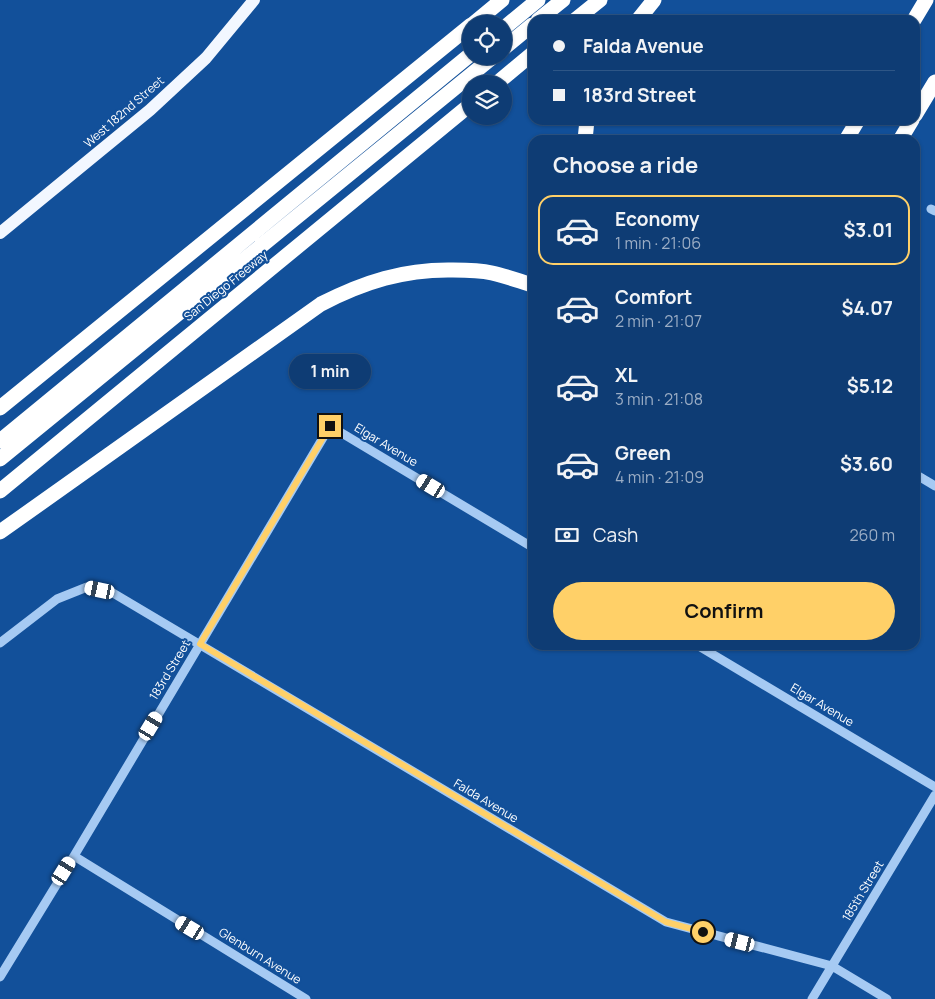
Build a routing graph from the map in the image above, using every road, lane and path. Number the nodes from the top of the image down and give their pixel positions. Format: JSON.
{"nodes":[{"id":1,"x":254,"y":0,"type":"edge"},
{"id":2,"x":502,"y":0,"type":"edge"},
{"id":3,"x":538,"y":0,"type":"edge"},
{"id":4,"x":562,"y":0,"type":"edge"},
{"id":5,"x":600,"y":0,"type":"edge"},
{"id":6,"x":654,"y":0,"type":"edge"},
{"id":7,"x":926,"y":0,"type":"edge"},
{"id":8,"x":484,"y":15,"type":"edge"},
{"id":9,"x":544,"y":15,"type":"edge"},
{"id":10,"x":581,"y":15,"type":"edge"},
{"id":11,"x":642,"y":15,"type":"edge"},
{"id":12,"x":917,"y":15,"type":"edge"},
{"id":13,"x":512,"y":21,"type":"edge"},
{"id":14,"x":528,"y":27,"type":"edge"},
{"id":15,"x":462,"y":33,"type":"edge"},
{"id":16,"x":512,"y":41,"type":"edge"},
{"id":17,"x":528,"y":57,"type":"edge"},
{"id":18,"x":462,"y":61,"type":"edge"},
{"id":19,"x":483,"y":65,"type":"edge"},
{"id":20,"x":507,"y":75,"type":"edge"},
{"id":21,"x":935,"y":82,"type":"edge"},
{"id":22,"x":920,"y":107,"type":"edge"},
{"id":23,"x":462,"y":111,"type":"edge"},
{"id":24,"x":0,"y":233,"type":"edge"},
{"id":25,"x":528,"y":285,"type":"edge"},
{"id":26,"x":0,"y":408,"type":"edge"},
{"id":27,"x":330,"y":426,"type":"joint"},
{"id":28,"x":0,"y":440,"type":"edge"},
{"id":29,"x":0,"y":459,"type":"edge"},
{"id":30,"x":920,"y":477,"type":"edge"},
{"id":31,"x":935,"y":486,"type":"edge"},
{"id":32,"x":0,"y":491,"type":"edge"},
{"id":33,"x":0,"y":532,"type":"edge"},
{"id":34,"x":528,"y":545,"type":"edge"},
{"id":35,"x":0,"y":643,"type":"edge"},
{"id":36,"x":200,"y":644,"type":"junction"},
{"id":37,"x":705,"y":650,"type":"edge"},
{"id":38,"x":935,"y":787,"type":"edge"},
{"id":39,"x":935,"y":795,"type":"edge"},
{"id":40,"x":74,"y":856,"type":"junction"},
{"id":41,"x":832,"y":966,"type":"junction"},
{"id":42,"x":0,"y":977,"type":"edge"},
{"id":43,"x":306,"y":999,"type":"edge"},
{"id":44,"x":812,"y":999,"type":"edge"},
{"id":45,"x":887,"y":999,"type":"edge"}],
"edges":[{"from":1,"to":24,"type":"main road","name":"West 182nd Street"},
{"from":2,"to":8,"type":"highway"},
{"from":3,"to":13,"type":"highway"},
{"from":4,"to":9,"type":"highway"},
{"from":5,"to":10,"type":"highway"},
{"from":6,"to":11,"type":"highway"},
{"from":7,"to":12,"type":"highway"},
{"from":14,"to":16,"type":"highway"},
{"from":15,"to":26,"type":"highway"},
{"from":17,"to":20,"type":"highway"},
{"from":18,"to":28,"type":"highway"},
{"from":19,"to":29,"type":"highway"},
{"from":21,"to":22,"type":"highway"},
{"from":23,"to":32,"type":"highway","name":"San Diego Freeway"},
{"from":25,"to":33,"type":"highway"},
{"from":27,"to":34,"type":"street","name":"Elgar Avenue"},
{"from":27,"to":36,"type":"street","name":"183rd Street"},
{"from":30,"to":31,"type":"street"},
{"from":35,"to":36,"type":"street","name":"Falda Avenue"},
{"from":36,"to":40,"type":"street","name":"183rd Street"},
{"from":36,"to":41,"type":"street","name":"Falda Avenue"},
{"from":37,"to":38,"type":"street","name":"Elgar Avenue"},
{"from":39,"to":41,"type":"street","name":"185th Street"},
{"from":40,"to":42,"type":"street","name":"183rd Street"},
{"from":40,"to":43,"type":"street","name":"Glenburn Avenue"},
{"from":41,"to":44,"type":"street","name":"185th Street"},
{"from":41,"to":45,"type":"street","name":"Falda Avenue"}]}
